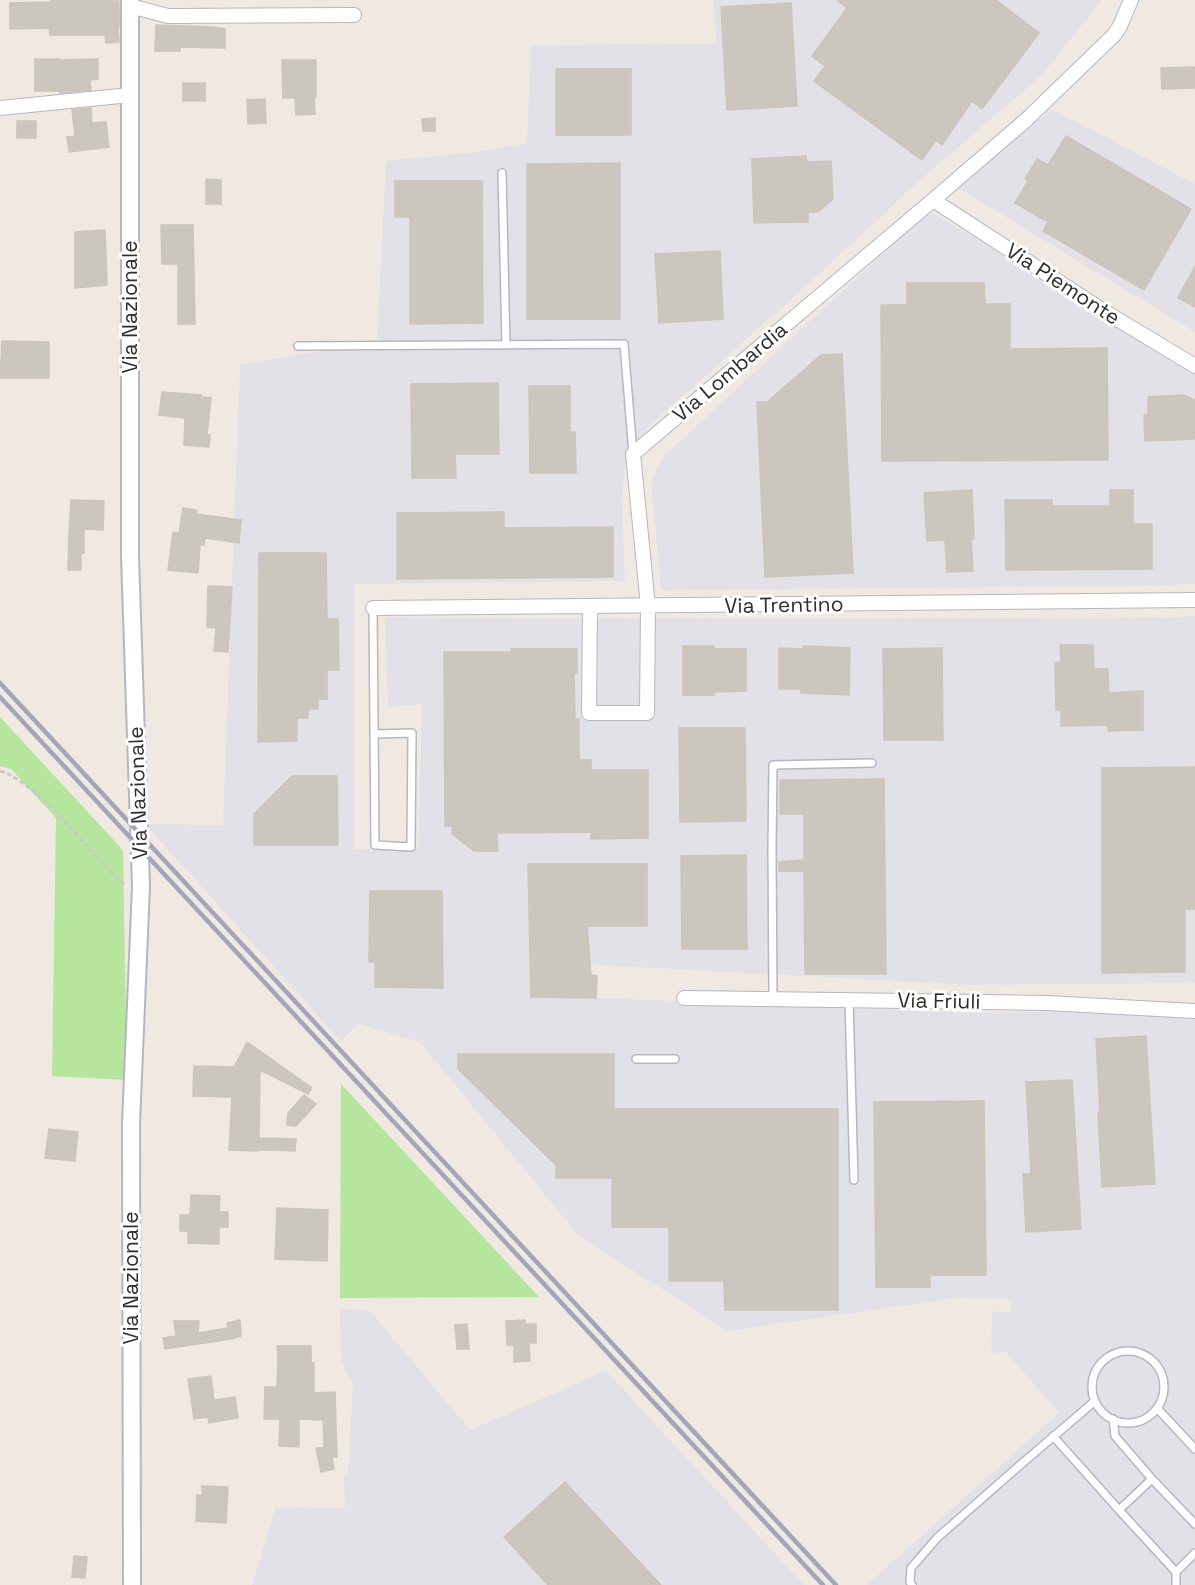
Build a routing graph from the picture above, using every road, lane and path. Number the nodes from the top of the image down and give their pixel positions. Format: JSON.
{"nodes":[{"id":1,"x":1131,"y":0,"type":"edge"},
{"id":2,"x":130,"y":3,"type":"edge"},
{"id":3,"x":354,"y":15,"type":"dead end"},
{"id":4,"x":130,"y":95,"type":"junction"},
{"id":5,"x":0,"y":108,"type":"edge"},
{"id":6,"x":502,"y":173,"type":"dead end"},
{"id":7,"x":933,"y":201,"type":"junction"},
{"id":8,"x":506,"y":344,"type":"junction"},
{"id":9,"x":298,"y":346,"type":"dead end"},
{"id":10,"x":1195,"y":366,"type":"edge"},
{"id":11,"x":633,"y":454,"type":"junction"},
{"id":12,"x":1195,"y":600,"type":"edge"},
{"id":13,"x":648,"y":606,"type":"junction"},
{"id":14,"x":590,"y":607,"type":"junction"},
{"id":15,"x":373,"y":608,"type":"joint"},
{"id":16,"x":374,"y":734,"type":"junction"},
{"id":17,"x":872,"y":763,"type":"dead end"},
{"id":18,"x":0,"y":771,"type":"edge"},
{"id":19,"x":141,"y":886,"type":"junction"},
{"id":20,"x":684,"y":998,"type":"dead end"},
{"id":21,"x":773,"y":999,"type":"junction"},
{"id":22,"x":849,"y":1000,"type":"junction"},
{"id":23,"x":1195,"y":1011,"type":"edge"},
{"id":24,"x":636,"y":1059,"type":"dead end"},
{"id":25,"x":675,"y":1059,"type":"dead end"},
{"id":26,"x":854,"y":1180,"type":"dead end"},
{"id":27,"x":1095,"y":1401,"type":"junction"},
{"id":28,"x":1157,"y":1408,"type":"junction"},
{"id":29,"x":1113,"y":1419,"type":"junction"},
{"id":30,"x":1053,"y":1436,"type":"junction"},
{"id":31,"x":1195,"y":1449,"type":"edge"},
{"id":32,"x":1152,"y":1479,"type":"junction"},
{"id":33,"x":1119,"y":1510,"type":"junction"},
{"id":34,"x":1195,"y":1524,"type":"edge"},
{"id":35,"x":1195,"y":1553,"type":"edge"},
{"id":36,"x":1176,"y":1572,"type":"junction"},
{"id":37,"x":132,"y":1585,"type":"edge"},
{"id":38,"x":912,"y":1585,"type":"edge"},
{"id":39,"x":1176,"y":1585,"type":"edge"}],
"edges":[{"from":1,"to":7,"type":"street","name":"Via Lombardia"},
{"from":2,"to":3,"type":"street"},
{"from":2,"to":4,"type":"street","name":"Via Nazionale"},
{"from":4,"to":5,"type":"street"},
{"from":4,"to":19,"type":"street","name":"Via Nazionale"},
{"from":6,"to":8,"type":"lane"},
{"from":7,"to":10,"type":"street","name":"Via Piemonte"},
{"from":7,"to":11,"type":"street","name":"Via Lombardia"},
{"from":8,"to":9,"type":"lane"},
{"from":8,"to":11,"type":"lane"},
{"from":11,"to":13,"type":"street"},
{"from":12,"to":13,"type":"street","name":"Via Trentino"},
{"from":13,"to":14,"type":"street","name":"Via Trentino"},
{"from":13,"to":14,"type":"street"},
{"from":14,"to":15,"type":"street","name":"Via Trentino"},
{"from":15,"to":16,"type":"lane"},
{"from":16,"to":16,"type":"lane"},
{"from":17,"to":21,"type":"lane"},
{"from":18,"to":19,"type":"path"},
{"from":19,"to":37,"type":"street","name":"Via Nazionale"},
{"from":20,"to":21,"type":"street","name":"Via Friuli"},
{"from":21,"to":22,"type":"street","name":"Via Friuli"},
{"from":22,"to":23,"type":"street","name":"Via Friuli"},
{"from":22,"to":26,"type":"lane"},
{"from":24,"to":25,"type":"lane"},
{"from":27,"to":28,"type":"lane"},
{"from":27,"to":29,"type":"lane"},
{"from":27,"to":30,"type":"lane"},
{"from":28,"to":29,"type":"lane"},
{"from":28,"to":31,"type":"lane"},
{"from":29,"to":32,"type":"lane"},
{"from":30,"to":33,"type":"lane"},
{"from":30,"to":38,"type":"lane"},
{"from":32,"to":33,"type":"lane"},
{"from":32,"to":34,"type":"lane"},
{"from":33,"to":36,"type":"lane"},
{"from":35,"to":36,"type":"lane"},
{"from":36,"to":39,"type":"lane"}]}
